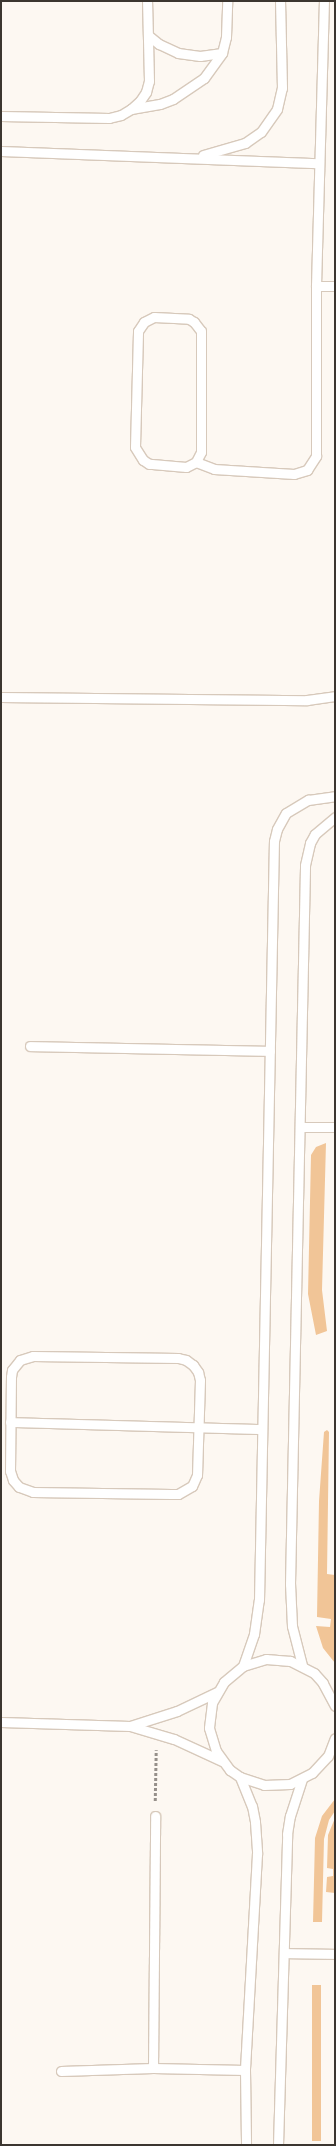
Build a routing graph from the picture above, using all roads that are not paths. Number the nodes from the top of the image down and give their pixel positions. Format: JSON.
{"nodes":[{"id":1,"x":147,"y":1,"type":"edge"},
{"id":2,"x":227,"y":1,"type":"edge"},
{"id":3,"x":280,"y":1,"type":"edge"},
{"id":4,"x":324,"y":1,"type":"edge"},
{"id":5,"x":149,"y":36,"type":"junction"},
{"id":6,"x":222,"y":53,"type":"junction"},
{"id":7,"x":131,"y":109,"type":"junction"},
{"id":8,"x":1,"y":116,"type":"edge"},
{"id":9,"x":1,"y":151,"type":"edge"},
{"id":10,"x":194,"y":158,"type":"junction"},
{"id":11,"x":318,"y":163,"type":"junction"},
{"id":12,"x":316,"y":286,"type":"junction"},
{"id":13,"x":335,"y":286,"type":"edge"},
{"id":14,"x":196,"y":462,"type":"junction"},
{"id":15,"x":335,"y":696,"type":"edge"},
{"id":16,"x":1,"y":697,"type":"edge"},
{"id":17,"x":335,"y":796,"type":"edge"},
{"id":18,"x":335,"y":817,"type":"edge"},
{"id":19,"x":30,"y":1046,"type":"dead end"},
{"id":20,"x":270,"y":1051,"type":"junction"},
{"id":21,"x":300,"y":1127,"type":"junction"},
{"id":22,"x":335,"y":1127,"type":"edge"},
{"id":23,"x":10,"y":1422,"type":"junction"},
{"id":24,"x":198,"y":1427,"type":"junction"},
{"id":25,"x":262,"y":1429,"type":"junction"},
{"id":26,"x":302,"y":1665,"type":"junction"},
{"id":27,"x":243,"y":1666,"type":"junction"},
{"id":28,"x":217,"y":1692,"type":"junction"},
{"id":29,"x":333,"y":1696,"type":"edge"},
{"id":30,"x":335,"y":1706,"type":"edge"},
{"id":31,"x":1,"y":1722,"type":"edge"},
{"id":32,"x":130,"y":1726,"type":"junction"},
{"id":33,"x":335,"y":1738,"type":"edge"},
{"id":34,"x":331,"y":1755,"type":"edge"},
{"id":35,"x":222,"y":1761,"type":"junction"},
{"id":36,"x":240,"y":1777,"type":"junction"},
{"id":37,"x":302,"y":1779,"type":"junction"},
{"id":38,"x":155,"y":1816,"type":"road end"},
{"id":39,"x":284,"y":1953,"type":"junction"},
{"id":40,"x":335,"y":1954,"type":"edge"},
{"id":41,"x":153,"y":2068,"type":"junction"},
{"id":42,"x":245,"y":2070,"type":"junction"},
{"id":43,"x":61,"y":2071,"type":"dead end"},
{"id":44,"x":246,"y":2145,"type":"edge"},
{"id":45,"x":278,"y":2145,"type":"edge"}],
"edges":[{"from":1,"to":5,"type":"lane"},
{"from":2,"to":6,"type":"lane"},
{"from":3,"to":10,"type":"lane"},
{"from":4,"to":11,"type":"lane"},
{"from":5,"to":6,"type":"lane"},
{"from":5,"to":7,"type":"lane"},
{"from":6,"to":7,"type":"lane"},
{"from":7,"to":8,"type":"lane"},
{"from":9,"to":10,"type":"lane"},
{"from":10,"to":11,"type":"lane"},
{"from":11,"to":12,"type":"lane"},
{"from":12,"to":13,"type":"lane"},
{"from":12,"to":14,"type":"lane"},
{"from":14,"to":14,"type":"lane"},
{"from":15,"to":16,"type":"lane"},
{"from":17,"to":20,"type":"lane"},
{"from":18,"to":21,"type":"lane"},
{"from":19,"to":20,"type":"lane"},
{"from":20,"to":25,"type":"lane"},
{"from":21,"to":22,"type":"lane"},
{"from":21,"to":26,"type":"lane"},
{"from":23,"to":24,"type":"lane"},
{"from":23,"to":24,"type":"lane"},
{"from":23,"to":24,"type":"lane"},
{"from":24,"to":25,"type":"lane"},
{"from":25,"to":27,"type":"lane"},
{"from":26,"to":27,"type":"lane"},
{"from":26,"to":29,"type":"lane"},
{"from":27,"to":28,"type":"lane"},
{"from":28,"to":32,"type":"lane"},
{"from":28,"to":35,"type":"lane"},
{"from":29,"to":30,"type":"lane"},
{"from":31,"to":32,"type":"lane"},
{"from":32,"to":35,"type":"lane"},
{"from":33,"to":34,"type":"lane"},
{"from":34,"to":37,"type":"lane"},
{"from":35,"to":36,"type":"lane"},
{"from":36,"to":37,"type":"lane"},
{"from":36,"to":42,"type":"lane"},
{"from":37,"to":39,"type":"lane"},
{"from":38,"to":41,"type":"lane"},
{"from":39,"to":40,"type":"lane"},
{"from":39,"to":45,"type":"lane"},
{"from":41,"to":42,"type":"lane"},
{"from":41,"to":43,"type":"lane"},
{"from":42,"to":44,"type":"lane"}]}
